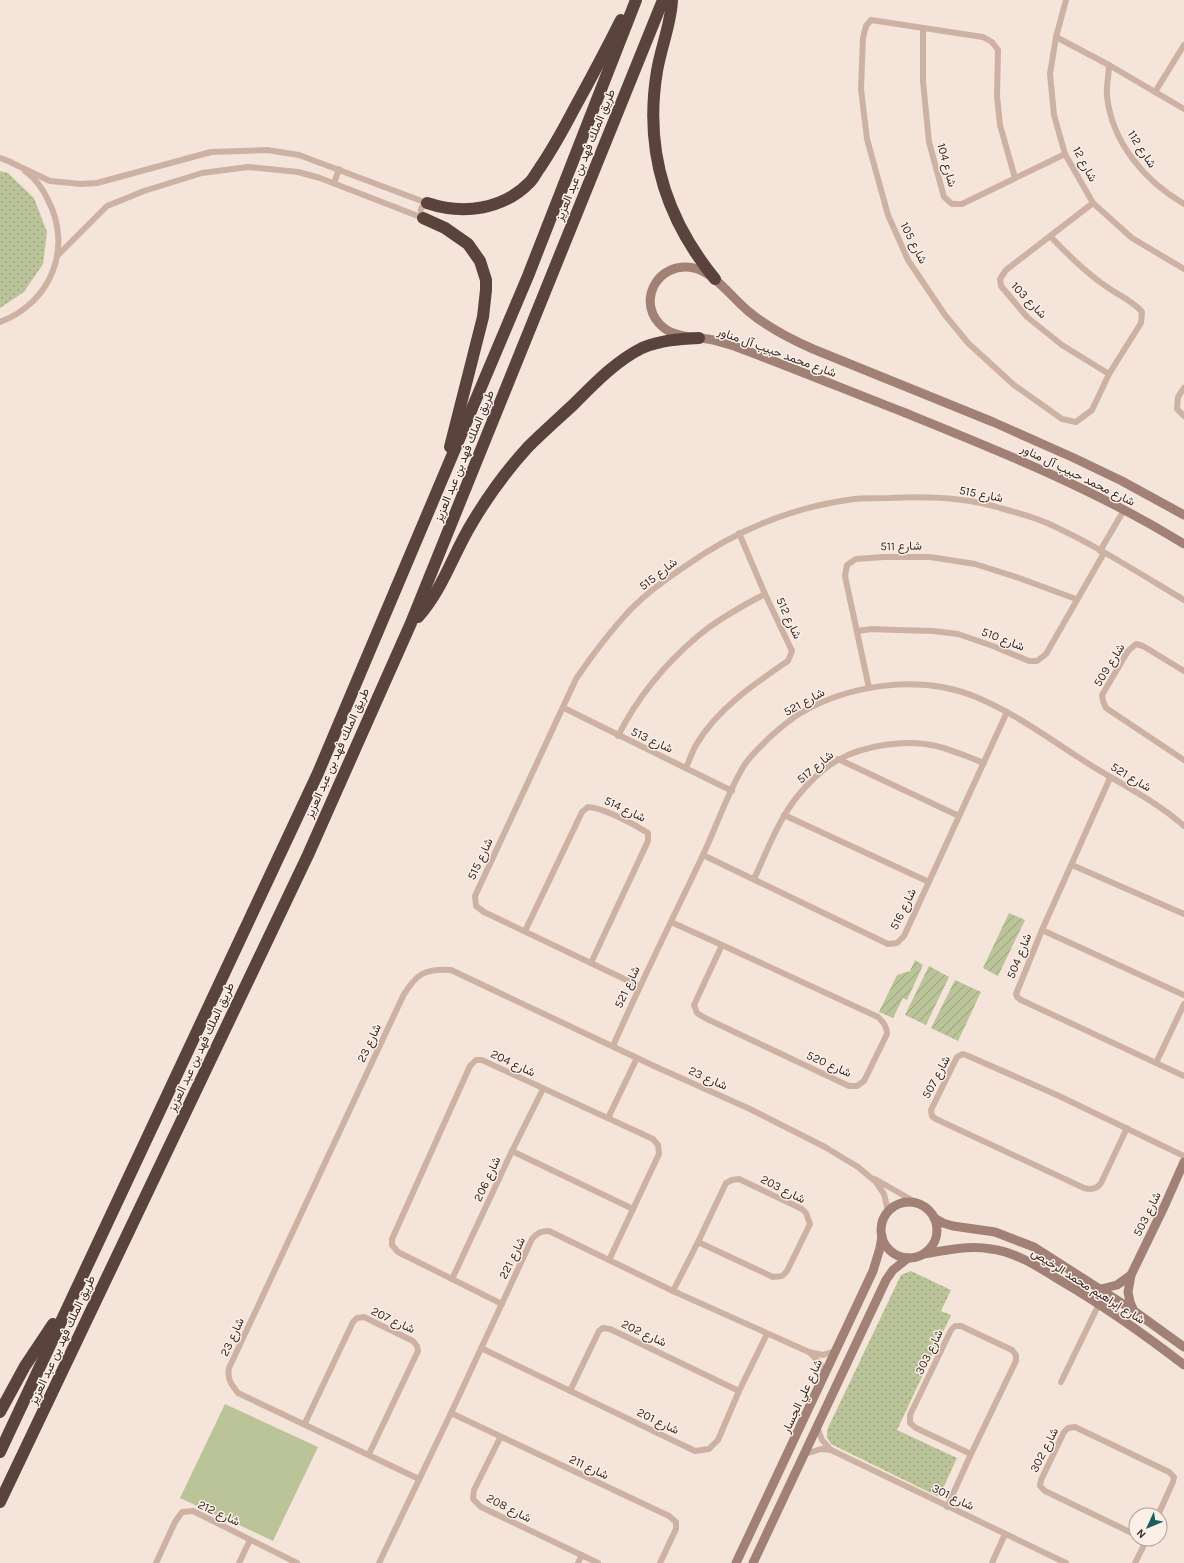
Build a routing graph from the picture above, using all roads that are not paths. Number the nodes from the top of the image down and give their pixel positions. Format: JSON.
{"nodes":[{"id":1,"x":632,"y":0,"type":"edge"},
{"id":2,"x":636,"y":0,"type":"edge"},
{"id":3,"x":663,"y":0,"type":"edge"},
{"id":4,"x":672,"y":0,"type":"edge"},
{"id":5,"x":1066,"y":0,"type":"edge"},
{"id":6,"x":923,"y":28,"type":"junction"},
{"id":7,"x":1056,"y":37,"type":"junction"},
{"id":8,"x":1184,"y":45,"type":"edge"},
{"id":9,"x":1109,"y":65,"type":"junction"},
{"id":10,"x":1155,"y":92,"type":"junction"},
{"id":11,"x":1184,"y":109,"type":"edge"},
{"id":12,"x":1065,"y":154,"type":"junction"},
{"id":13,"x":0,"y":158,"type":"edge"},
{"id":14,"x":8,"y":161,"type":"junction"},
{"id":15,"x":339,"y":169,"type":"junction"},
{"id":16,"x":1015,"y":178,"type":"junction"},
{"id":17,"x":334,"y":183,"type":"junction"},
{"id":18,"x":426,"y":203,"type":"junction"},
{"id":19,"x":1093,"y":203,"type":"junction"},
{"id":20,"x":1184,"y":204,"type":"edge"},
{"id":21,"x":423,"y":218,"type":"junction"},
{"id":22,"x":1051,"y":237,"type":"junction"},
{"id":23,"x":57,"y":256,"type":"junction"},
{"id":24,"x":1184,"y":270,"type":"edge"},
{"id":25,"x":715,"y":279,"type":"junction"},
{"id":26,"x":0,"y":322,"type":"edge"},
{"id":27,"x":698,"y":338,"type":"junction"},
{"id":28,"x":1109,"y":374,"type":"junction"},
{"id":29,"x":1184,"y":388,"type":"edge"},
{"id":30,"x":1184,"y":416,"type":"edge"},
{"id":31,"x":440,"y":488,"type":"junction"},
{"id":32,"x":1124,"y":510,"type":"junction"},
{"id":33,"x":1184,"y":515,"type":"edge"},
{"id":34,"x":739,"y":533,"type":"junction"},
{"id":35,"x":1184,"y":544,"type":"edge"},
{"id":36,"x":1102,"y":552,"type":"junction"},
{"id":37,"x":765,"y":594,"type":"junction"},
{"id":38,"x":1076,"y":599,"type":"junction"},
{"id":39,"x":1184,"y":600,"type":"edge"},
{"id":40,"x":411,"y":623,"type":"junction"},
{"id":41,"x":857,"y":631,"type":"junction"},
{"id":42,"x":1184,"y":671,"type":"edge"},
{"id":43,"x":869,"y":688,"type":"junction"},
{"id":44,"x":564,"y":708,"type":"junction"},
{"id":45,"x":1007,"y":712,"type":"junction"},
{"id":46,"x":618,"y":736,"type":"junction"},
{"id":47,"x":838,"y":759,"type":"junction"},
{"id":48,"x":1184,"y":760,"type":"edge"},
{"id":49,"x":984,"y":763,"type":"junction"},
{"id":50,"x":686,"y":768,"type":"junction"},
{"id":51,"x":1110,"y":778,"type":"junction"},
{"id":52,"x":732,"y":791,"type":"junction"},
{"id":53,"x":784,"y":815,"type":"junction"},
{"id":54,"x":959,"y":816,"type":"junction"},
{"id":55,"x":1183,"y":824,"type":"edge"},
{"id":56,"x":703,"y":855,"type":"junction"},
{"id":57,"x":1072,"y":865,"type":"junction"},
{"id":58,"x":754,"y":879,"type":"junction"},
{"id":59,"x":929,"y":882,"type":"junction"},
{"id":60,"x":1184,"y":914,"type":"edge"},
{"id":61,"x":671,"y":922,"type":"junction"},
{"id":62,"x":1042,"y":930,"type":"junction"},
{"id":63,"x":525,"y":931,"type":"junction"},
{"id":64,"x":722,"y":945,"type":"junction"},
{"id":65,"x":591,"y":963,"type":"junction"},
{"id":66,"x":639,"y":986,"type":"junction"},
{"id":67,"x":1184,"y":995,"type":"edge"},
{"id":68,"x":1184,"y":1004,"type":"edge"},
{"id":69,"x":613,"y":1046,"type":"junction"},
{"id":70,"x":637,"y":1058,"type":"junction"},
{"id":71,"x":1156,"y":1063,"type":"junction"},
{"id":72,"x":1184,"y":1076,"type":"edge"},
{"id":73,"x":543,"y":1089,"type":"junction"},
{"id":74,"x":608,"y":1118,"type":"junction"},
{"id":75,"x":1127,"y":1128,"type":"junction"},
{"id":76,"x":512,"y":1151,"type":"junction"},
{"id":77,"x":1184,"y":1156,"type":"edge"},
{"id":78,"x":1184,"y":1162,"type":"edge"},
{"id":79,"x":868,"y":1175,"type":"junction"},
{"id":80,"x":917,"y":1203,"type":"junction"},
{"id":81,"x":633,"y":1209,"type":"junction"},
{"id":82,"x":888,"y":1211,"type":"junction"},
{"id":83,"x":934,"y":1218,"type":"junction"},
{"id":84,"x":882,"y":1236,"type":"junction"},
{"id":85,"x":698,"y":1242,"type":"junction"},
{"id":86,"x":924,"y":1254,"type":"junction"},
{"id":87,"x":908,"y":1258,"type":"junction"},
{"id":88,"x":609,"y":1260,"type":"junction"},
{"id":89,"x":1131,"y":1275,"type":"junction"},
{"id":90,"x":452,"y":1279,"type":"junction"},
{"id":91,"x":1101,"y":1289,"type":"junction"},
{"id":92,"x":673,"y":1291,"type":"junction"},
{"id":93,"x":74,"y":1293,"type":"junction"},
{"id":94,"x":502,"y":1304,"type":"junction"},
{"id":95,"x":1099,"y":1304,"type":"junction"},
{"id":96,"x":1134,"y":1311,"type":"junction"},
{"id":97,"x":768,"y":1334,"type":"junction"},
{"id":98,"x":1184,"y":1347,"type":"edge"},
{"id":99,"x":482,"y":1348,"type":"junction"},
{"id":100,"x":837,"y":1350,"type":"junction"},
{"id":101,"x":809,"y":1352,"type":"junction"},
{"id":102,"x":1184,"y":1365,"type":"edge"},
{"id":103,"x":825,"y":1375,"type":"junction"},
{"id":104,"x":1061,"y":1382,"type":"dead end"},
{"id":105,"x":570,"y":1391,"type":"junction"},
{"id":106,"x":739,"y":1391,"type":"junction"},
{"id":107,"x":0,"y":1412,"type":"edge"},
{"id":108,"x":451,"y":1414,"type":"junction"},
{"id":109,"x":304,"y":1423,"type":"junction"},
{"id":110,"x":818,"y":1427,"type":"junction"},
{"id":111,"x":500,"y":1438,"type":"junction"},
{"id":112,"x":831,"y":1450,"type":"junction"},
{"id":113,"x":0,"y":1452,"type":"edge"},
{"id":114,"x":369,"y":1454,"type":"junction"},
{"id":115,"x":805,"y":1454,"type":"junction"},
{"id":116,"x":971,"y":1454,"type":"junction"},
{"id":117,"x":419,"y":1479,"type":"junction"},
{"id":118,"x":766,"y":1499,"type":"junction"},
{"id":119,"x":0,"y":1502,"type":"edge"},
{"id":120,"x":781,"y":1506,"type":"junction"},
{"id":121,"x":947,"y":1507,"type":"junction"},
{"id":122,"x":1162,"y":1507,"type":"edge"},
{"id":123,"x":752,"y":1530,"type":"junction"},
{"id":124,"x":1128,"y":1531,"type":"edge"},
{"id":125,"x":1005,"y":1534,"type":"junction"},
{"id":126,"x":765,"y":1538,"type":"junction"},
{"id":127,"x":250,"y":1540,"type":"junction"},
{"id":128,"x":1142,"y":1547,"type":"edge"},
{"id":129,"x":582,"y":1556,"type":"junction"},
{"id":130,"x":156,"y":1563,"type":"edge"},
{"id":131,"x":239,"y":1563,"type":"edge"},
{"id":132,"x":297,"y":1563,"type":"edge"},
{"id":133,"x":379,"y":1563,"type":"edge"},
{"id":134,"x":578,"y":1563,"type":"edge"},
{"id":135,"x":598,"y":1563,"type":"edge"},
{"id":136,"x":660,"y":1563,"type":"edge"},
{"id":137,"x":736,"y":1563,"type":"edge"},
{"id":138,"x":753,"y":1563,"type":"edge"},
{"id":139,"x":992,"y":1563,"type":"edge"},
{"id":140,"x":1066,"y":1563,"type":"edge"},
{"id":141,"x":1135,"y":1563,"type":"edge"}],
"edges":[{"from":1,"to":18,"type":"highway"},
{"from":2,"to":31,"type":"highway","name":"طريق الملك فهد بن عبد العزيز"},
{"from":3,"to":40,"type":"highway","name":"طريق الملك فهد بن عبد العزيز"},
{"from":4,"to":25,"type":"highway"},
{"from":5,"to":7,"type":"street","name":"شارع 12"},
{"from":6,"to":16,"type":"street","name":"شارع 105"},
{"from":6,"to":16,"type":"street","name":"شارع 104"},
{"from":6,"to":28,"type":"street","name":"شارع 105"},
{"from":7,"to":9,"type":"street"},
{"from":7,"to":12,"type":"street","name":"شارع 12"},
{"from":8,"to":10,"type":"street"},
{"from":9,"to":10,"type":"street"},
{"from":9,"to":20,"type":"street","name":"شارع 112"},
{"from":10,"to":11,"type":"street"},
{"from":12,"to":16,"type":"street","name":"شارع 104"},
{"from":12,"to":19,"type":"street","name":"شارع 12"},
{"from":13,"to":14,"type":"street"},
{"from":14,"to":15,"type":"street"},
{"from":14,"to":23,"type":"street"},
{"from":15,"to":17,"type":"street"},
{"from":15,"to":18,"type":"street"},
{"from":17,"to":21,"type":"street"},
{"from":17,"to":23,"type":"street"},
{"from":18,"to":21,"type":"street"},
{"from":19,"to":22,"type":"street","name":"شارع 103"},
{"from":19,"to":24,"type":"street","name":"شارع 12"},
{"from":21,"to":31,"type":"highway"},
{"from":22,"to":28,"type":"street","name":"شارع 105"},
{"from":22,"to":28,"type":"street","name":"شارع 103"},
{"from":23,"to":26,"type":"street"},
{"from":25,"to":27,"type":"street","name":"شارع محمد حبيب آل مناور"},
{"from":25,"to":33,"type":"street","name":"شارع محمد حبيب آل مناور"},
{"from":27,"to":32,"type":"street","name":"شارع محمد حبيب آل مناور"},
{"from":27,"to":40,"type":"highway"},
{"from":29,"to":30,"type":"street"},
{"from":31,"to":93,"type":"highway","name":"طريق الملك فهد بن عبد العزيز"},
{"from":32,"to":35,"type":"street","name":"شارع محمد حبيب آل مناور"},
{"from":32,"to":36,"type":"street","name":"شارع 510"},
{"from":34,"to":36,"type":"street","name":"شارع 515"},
{"from":34,"to":37,"type":"street"},
{"from":34,"to":44,"type":"street","name":"شارع 515"},
{"from":36,"to":38,"type":"street","name":"شارع 510"},
{"from":36,"to":39,"type":"street","name":"شارع 515"},
{"from":37,"to":46,"type":"street","name":"شارع 512"},
{"from":37,"to":50,"type":"street","name":"شارع 512"},
{"from":38,"to":41,"type":"street","name":"شارع 510"},
{"from":38,"to":41,"type":"street","name":"شارع 511"},
{"from":40,"to":119,"type":"highway","name":"طريق الملك فهد بن عبد العزيز"},
{"from":41,"to":43,"type":"street","name":"شارع 511"},
{"from":42,"to":48,"type":"street","name":"شارع 509"},
{"from":43,"to":45,"type":"street","name":"شارع 521"},
{"from":43,"to":52,"type":"street","name":"شارع 521"},
{"from":44,"to":46,"type":"street","name":"شارع 513"},
{"from":44,"to":63,"type":"street","name":"شارع 515"},
{"from":45,"to":49,"type":"street","name":"شارع 516"},
{"from":45,"to":51,"type":"street","name":"شارع 521"},
{"from":46,"to":50,"type":"street","name":"شارع 513"},
{"from":47,"to":49,"type":"street","name":"شارع 517"},
{"from":47,"to":53,"type":"street","name":"شارع 517"},
{"from":47,"to":54,"type":"street"},
{"from":49,"to":54,"type":"street","name":"شارع 516"},
{"from":50,"to":52,"type":"street","name":"شارع 513"},
{"from":51,"to":55,"type":"street","name":"شارع 521"},
{"from":51,"to":57,"type":"street","name":"شارع 504"},
{"from":52,"to":56,"type":"street","name":"شارع 521"},
{"from":53,"to":58,"type":"street","name":"شارع 517"},
{"from":53,"to":59,"type":"street"},
{"from":54,"to":59,"type":"street","name":"شارع 516"},
{"from":56,"to":58,"type":"street","name":"شارع 516"},
{"from":56,"to":61,"type":"street","name":"شارع 521"},
{"from":57,"to":60,"type":"street"},
{"from":57,"to":62,"type":"street","name":"شارع 504"},
{"from":58,"to":59,"type":"street","name":"شارع 516"},
{"from":61,"to":64,"type":"street","name":"شارع 520"},
{"from":61,"to":66,"type":"street","name":"شارع 521"},
{"from":62,"to":67,"type":"street"},
{"from":62,"to":71,"type":"street","name":"شارع 504"},
{"from":63,"to":65,"type":"street","name":"شارع 515"},
{"from":63,"to":65,"type":"street","name":"شارع 514"},
{"from":64,"to":64,"type":"street","name":"شارع 520"},
{"from":65,"to":66,"type":"street","name":"شارع 515"},
{"from":66,"to":69,"type":"street","name":"شارع 521"},
{"from":68,"to":71,"type":"street"},
{"from":69,"to":70,"type":"street","name":"شارع 23"},
{"from":69,"to":109,"type":"street","name":"شارع 23"},
{"from":70,"to":74,"type":"street"},
{"from":70,"to":79,"type":"street","name":"شارع 23"},
{"from":71,"to":72,"type":"street","name":"شارع 504"},
{"from":73,"to":74,"type":"street","name":"شارع 204"},
{"from":73,"to":76,"type":"street","name":"شارع 206"},
{"from":73,"to":90,"type":"street","name":"شارع 204"},
{"from":74,"to":81,"type":"street","name":"شارع 204"},
{"from":75,"to":75,"type":"street","name":"شارع 507"},
{"from":75,"to":77,"type":"street","name":"شارع 507"},
{"from":76,"to":81,"type":"street"},
{"from":76,"to":90,"type":"street","name":"شارع 206"},
{"from":78,"to":89,"type":"street","name":"شارع 503"},
{"from":79,"to":80,"type":"street","name":"شارع 23"},
{"from":79,"to":82,"type":"street","name":"شارع 23"},
{"from":80,"to":82,"type":"street"},
{"from":80,"to":83,"type":"street"},
{"from":81,"to":88,"type":"street","name":"شارع 204"},
{"from":82,"to":84,"type":"street"},
{"from":83,"to":86,"type":"street"},
{"from":83,"to":91,"type":"street","name":"شارع إبراهيم محمد الرخيص"},
{"from":84,"to":87,"type":"street"},
{"from":84,"to":100,"type":"street","name":"شارع علي الجسار"},
{"from":85,"to":85,"type":"street","name":"شارع 203"},
{"from":85,"to":92,"type":"street","name":"شارع 203"},
{"from":86,"to":87,"type":"street"},
{"from":86,"to":95,"type":"street","name":"شارع إبراهيم محمد الرخيص"},
{"from":87,"to":110,"type":"street"},
{"from":88,"to":92,"type":"street","name":"شارع 221"},
{"from":88,"to":94,"type":"street","name":"شارع 221"},
{"from":89,"to":91,"type":"street"},
{"from":89,"to":96,"type":"street","name":"شارع 503"},
{"from":90,"to":94,"type":"street","name":"شارع 204"},
{"from":91,"to":96,"type":"street","name":"شارع إبراهيم محمد الرخيص"},
{"from":92,"to":97,"type":"street","name":"شارع 221"},
{"from":93,"to":107,"type":"highway"},
{"from":93,"to":113,"type":"highway","name":"طريق الملك فهد بن عبد العزيز"},
{"from":94,"to":99,"type":"street","name":"شارع 221"},
{"from":95,"to":102,"type":"street","name":"شارع إبراهيم محمد الرخيص"},
{"from":95,"to":104,"type":"street"},
{"from":96,"to":98,"type":"street","name":"شارع إبراهيم محمد الرخيص"},
{"from":97,"to":101,"type":"street","name":"شارع 221"},
{"from":97,"to":106,"type":"street","name":"شارع 201"},
{"from":99,"to":105,"type":"street","name":"شارع 201"},
{"from":99,"to":108,"type":"street","name":"شارع 221"},
{"from":100,"to":101,"type":"street","name":"شارع 221"},
{"from":100,"to":103,"type":"street","name":"شارع علي الجسار"},
{"from":101,"to":103,"type":"street","name":"شارع 221"},
{"from":103,"to":118,"type":"street","name":"شارع علي الجسار"},
{"from":105,"to":106,"type":"street","name":"شارع 201"},
{"from":105,"to":106,"type":"street","name":"شارع 202"},
{"from":108,"to":111,"type":"street","name":"شارع 211"},
{"from":108,"to":117,"type":"street","name":"شارع 221"},
{"from":109,"to":114,"type":"street","name":"شارع 23"},
{"from":109,"to":114,"type":"street","name":"شارع 207"},
{"from":110,"to":112,"type":"street","name":"شارع 301"},
{"from":110,"to":115,"type":"street"},
{"from":111,"to":129,"type":"street","name":"شارع 208"},
{"from":111,"to":136,"type":"street","name":"شارع 211"},
{"from":112,"to":115,"type":"street"},
{"from":112,"to":121,"type":"street","name":"شارع 301"},
{"from":114,"to":117,"type":"street","name":"شارع 23"},
{"from":115,"to":120,"type":"street"},
{"from":116,"to":116,"type":"street","name":"شارع 303"},
{"from":116,"to":121,"type":"street","name":"شارع 303"},
{"from":117,"to":133,"type":"street","name":"شارع 221"},
{"from":118,"to":120,"type":"street"},
{"from":118,"to":123,"type":"street","name":"شارع علي الجسار"},
{"from":120,"to":126,"type":"street"},
{"from":121,"to":125,"type":"street","name":"شارع 301"},
{"from":122,"to":124,"type":"street","name":"شارع 302"},
{"from":123,"to":126,"type":"street"},
{"from":123,"to":137,"type":"street","name":"شارع علي الجسار"},
{"from":125,"to":139,"type":"street"},
{"from":125,"to":140,"type":"street","name":"شارع 301"},
{"from":126,"to":138,"type":"street"},
{"from":127,"to":130,"type":"street","name":"شارع 212"},
{"from":127,"to":131,"type":"street"},
{"from":127,"to":132,"type":"street","name":"شارع 212"},
{"from":128,"to":141,"type":"street"},
{"from":129,"to":134,"type":"street"},
{"from":129,"to":135,"type":"street","name":"شارع 208"}]}
